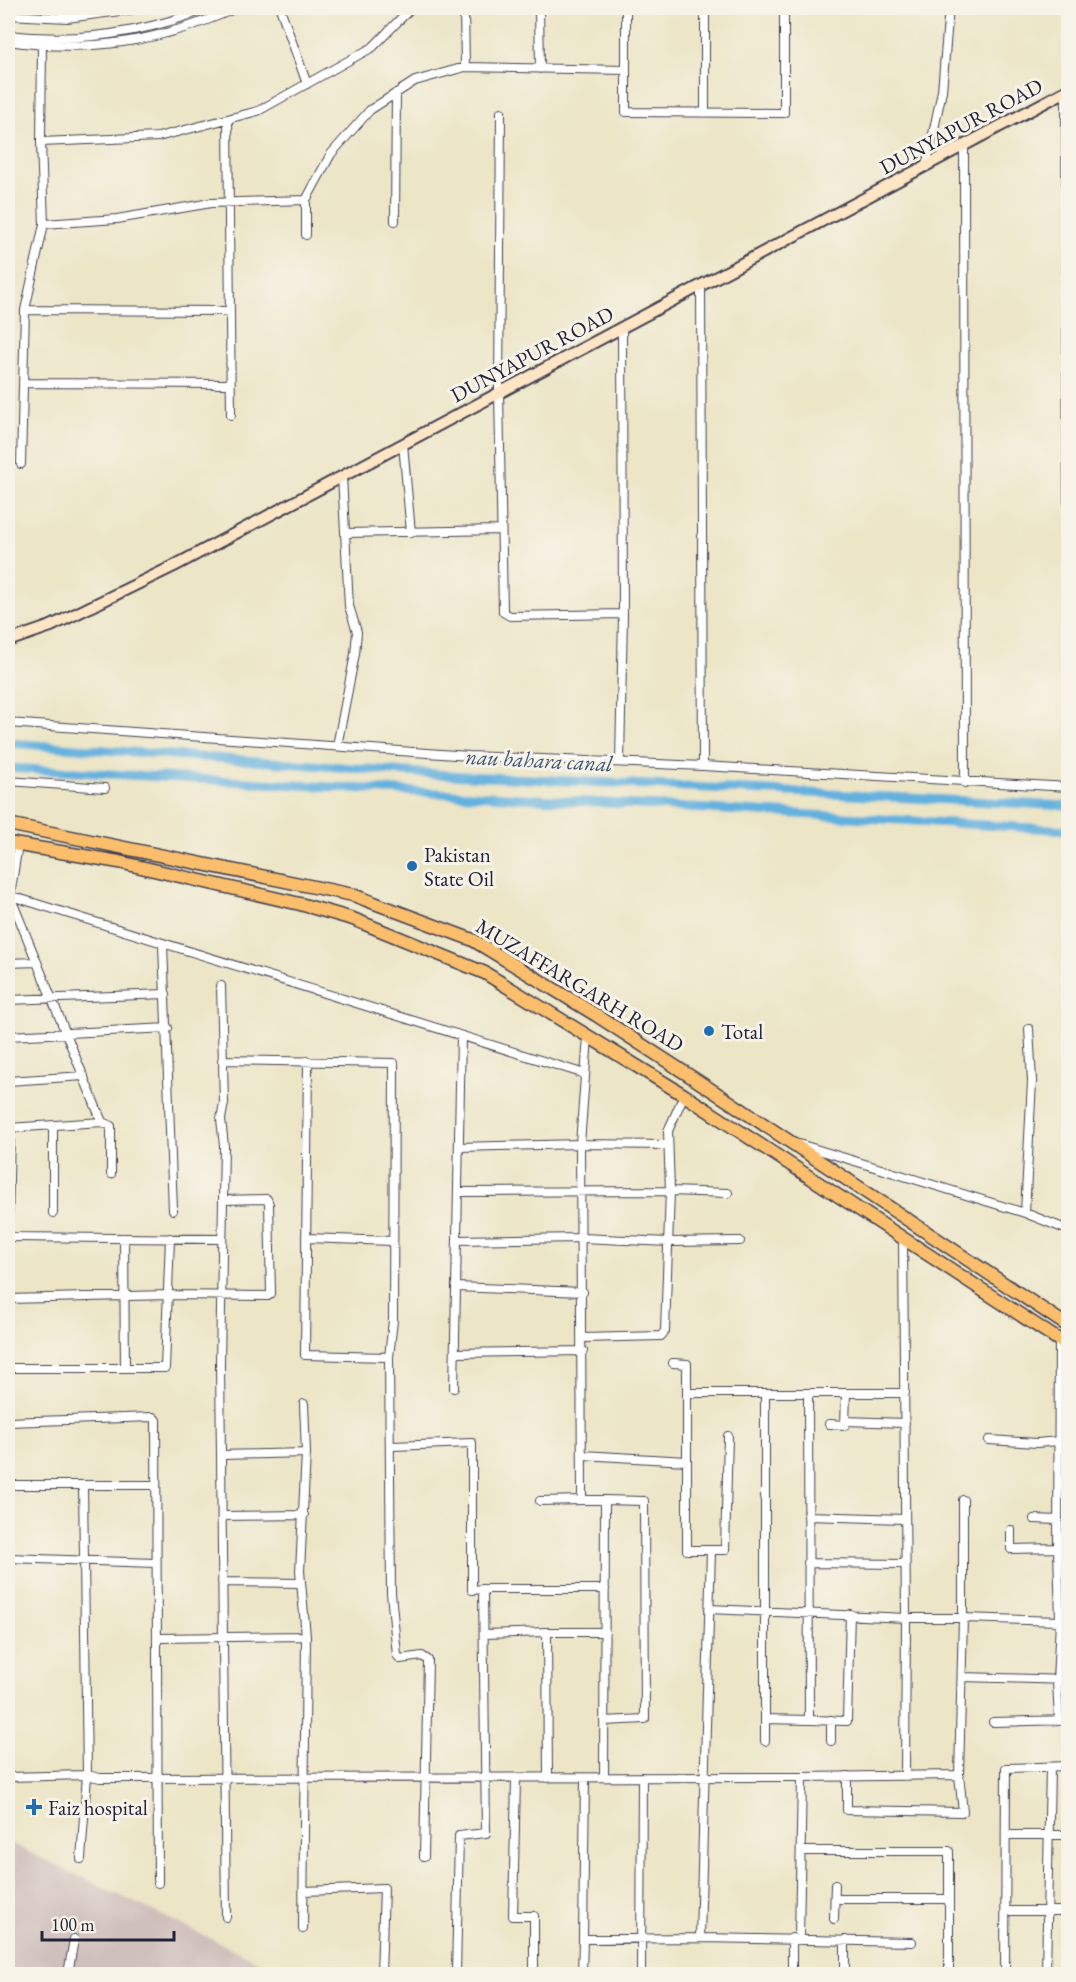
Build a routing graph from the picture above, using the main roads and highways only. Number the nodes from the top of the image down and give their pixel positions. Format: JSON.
{"nodes":[{"id":1,"x":1067,"y":91,"type":"edge"},
{"id":2,"x":8,"y":640,"type":"edge"},
{"id":3,"x":8,"y":824,"type":"edge"},
{"id":4,"x":13,"y":843,"type":"edge"},
{"id":5,"x":165,"y":855,"type":"junction"},
{"id":6,"x":161,"y":872,"type":"junction"},
{"id":7,"x":1068,"y":1326,"type":"edge"},
{"id":8,"x":1064,"y":1343,"type":"edge"}],
"edges":[{"from":1,"to":2,"type":"main road","name":"DUNYAPUR ROAD"},
{"from":3,"to":5,"type":"main road","name":"MUZAFFARGARH ROAD"},
{"from":4,"to":6,"type":"main road","name":"MUZAFFARGARH ROAD"},
{"from":5,"to":6,"type":"main road"},
{"from":5,"to":7,"type":"main road","name":"MUZAFFARGARH ROAD"},
{"from":6,"to":8,"type":"main road","name":"MUZAFFARGARH ROAD"}]}
